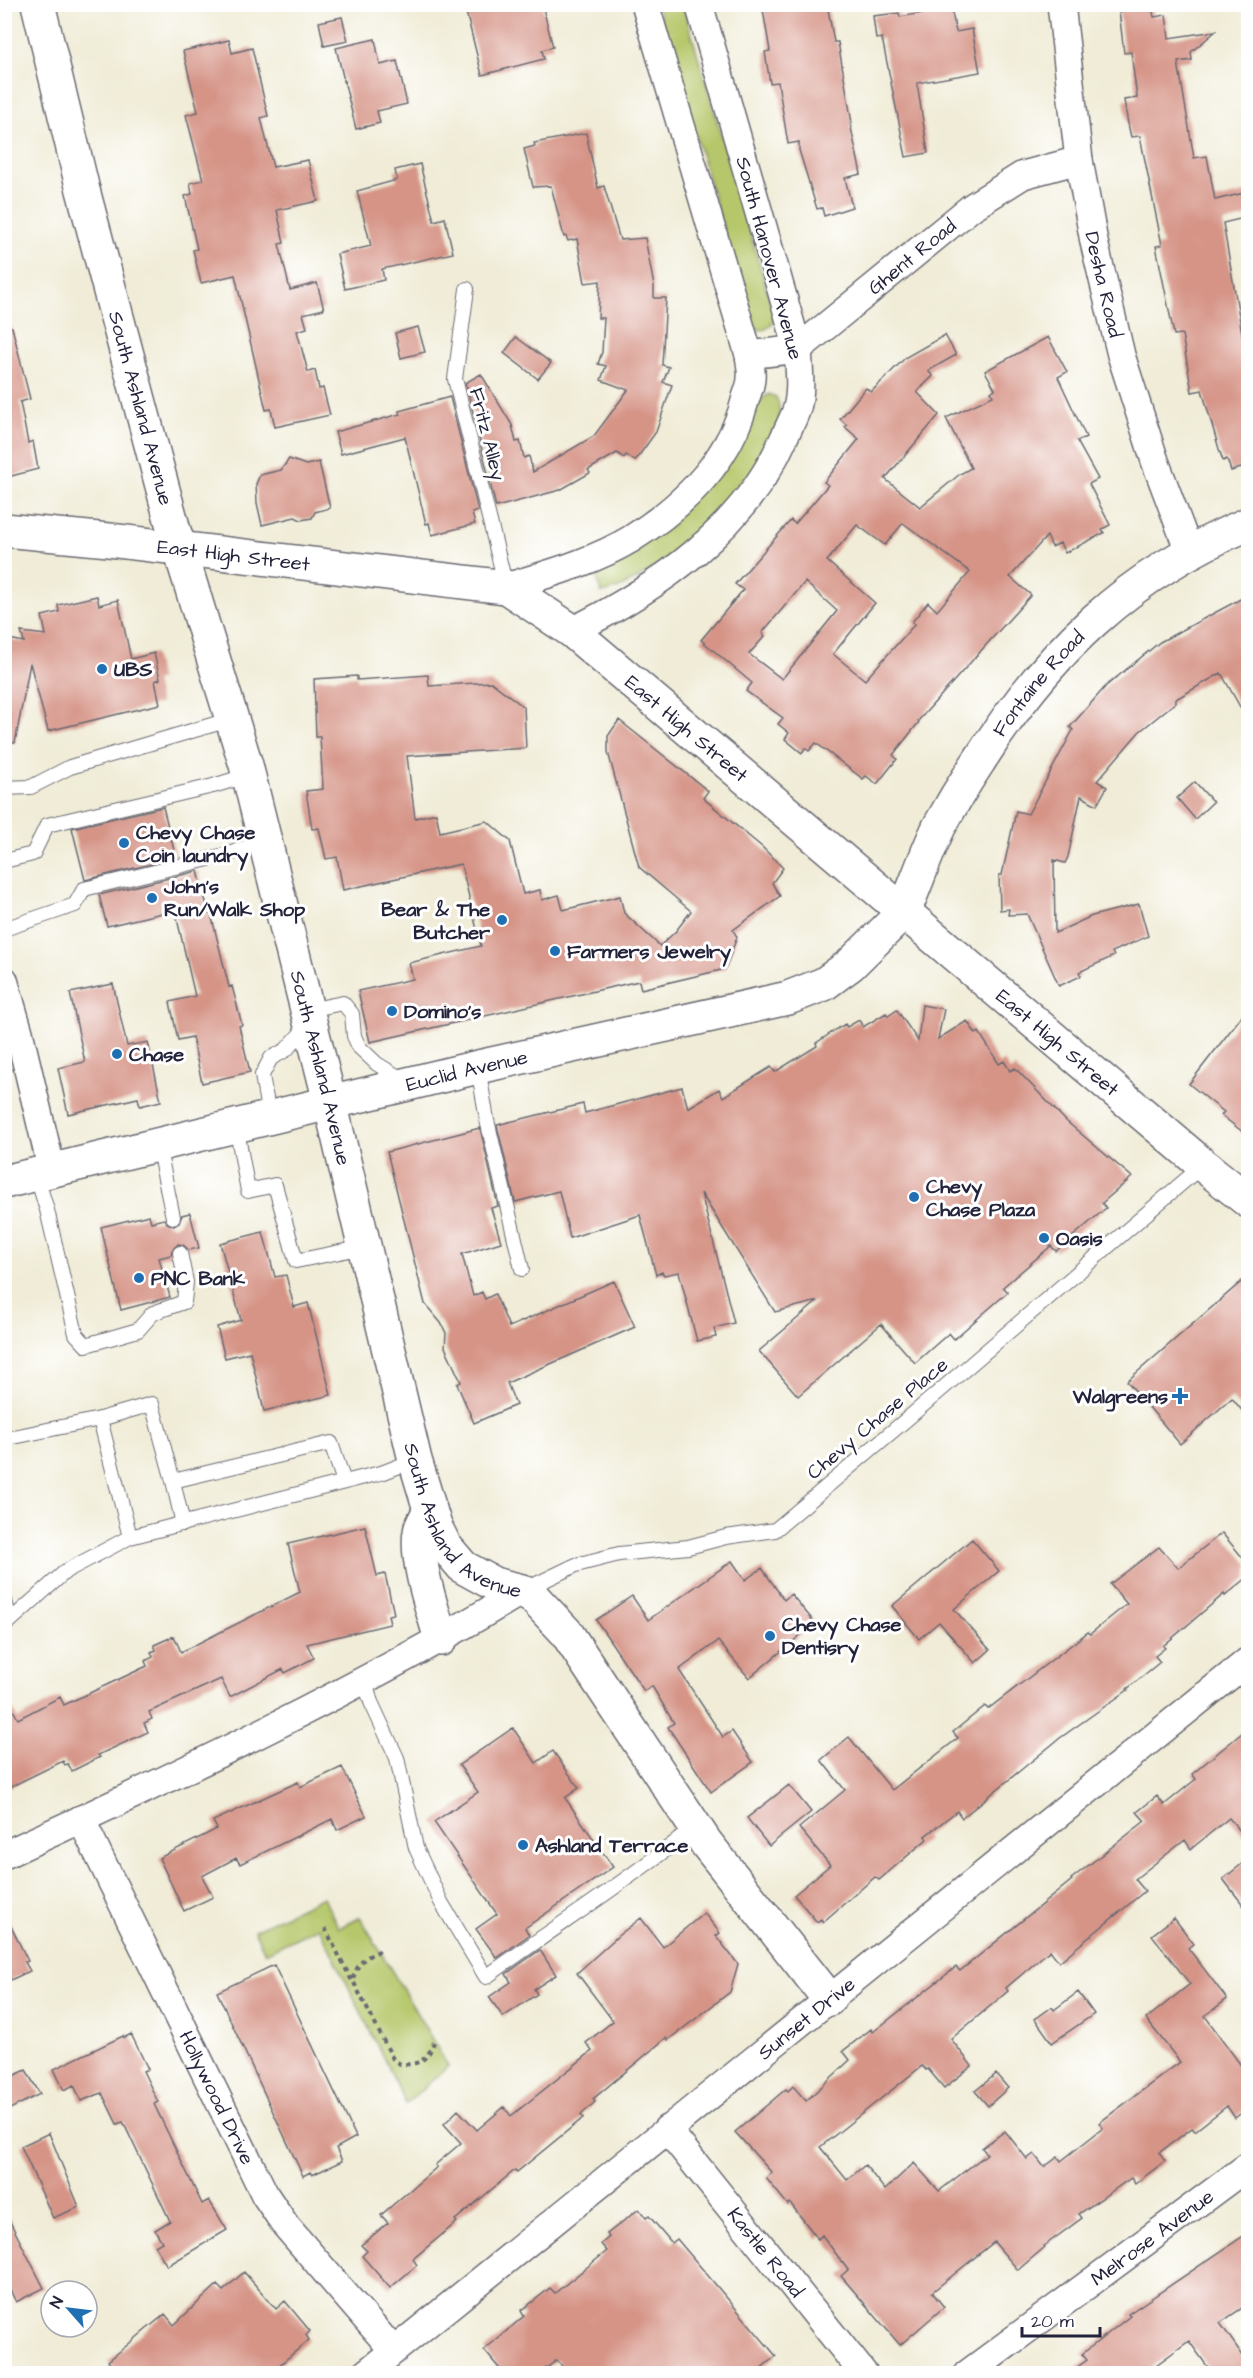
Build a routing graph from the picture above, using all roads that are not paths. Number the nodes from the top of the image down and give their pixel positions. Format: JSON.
{"nodes":[{"id":1,"x":38,"y":4,"type":"edge"},
{"id":2,"x":645,"y":4,"type":"edge"},
{"id":3,"x":699,"y":4,"type":"edge"},
{"id":4,"x":1061,"y":4,"type":"edge"},
{"id":5,"x":1079,"y":160,"type":"junction"},
{"id":6,"x":467,"y":289,"type":"dead end"},
{"id":7,"x":798,"y":349,"type":"junction"},
{"id":8,"x":749,"y":355,"type":"junction"},
{"id":9,"x":1248,"y":524,"type":"edge"},
{"id":10,"x":4,"y":530,"type":"edge"},
{"id":11,"x":179,"y":549,"type":"junction"},
{"id":12,"x":1190,"y":554,"type":"junction"},
{"id":13,"x":506,"y":587,"type":"junction"},
{"id":14,"x":572,"y":631,"type":"junction"},
{"id":15,"x":232,"y":719,"type":"junction"},
{"id":16,"x":249,"y":775,"type":"junction"},
{"id":17,"x":4,"y":788,"type":"edge"},
{"id":18,"x":265,"y":840,"type":"junction"},
{"id":19,"x":4,"y":861,"type":"edge"},
{"id":20,"x":904,"y":912,"type":"junction"},
{"id":21,"x":4,"y":929,"type":"edge"},
{"id":22,"x":6,"y":989,"type":"edge"},
{"id":23,"x":309,"y":1017,"type":"junction"},
{"id":24,"x":478,"y":1067,"type":"junction"},
{"id":25,"x":409,"y":1084,"type":"junction"},
{"id":26,"x":330,"y":1102,"type":"junction"},
{"id":27,"x":269,"y":1117,"type":"junction"},
{"id":28,"x":236,"y":1125,"type":"junction"},
{"id":29,"x":158,"y":1144,"type":"junction"},
{"id":30,"x":1203,"y":1165,"type":"junction"},
{"id":31,"x":44,"y":1172,"type":"junction"},
{"id":32,"x":4,"y":1182,"type":"edge"},
{"id":33,"x":1246,"y":1194,"type":"edge"},
{"id":34,"x":173,"y":1217,"type":"dead end"},
{"id":35,"x":364,"y":1247,"type":"junction"},
{"id":36,"x":180,"y":1252,"type":"dead end"},
{"id":37,"x":522,"y":1269,"type":"dead end"},
{"id":38,"x":100,"y":1419,"type":"junction"},
{"id":39,"x":4,"y":1439,"type":"edge"},
{"id":40,"x":415,"y":1460,"type":"junction"},
{"id":41,"x":173,"y":1481,"type":"junction"},
{"id":42,"x":344,"y":1482,"type":"junction"},
{"id":43,"x":430,"y":1510,"type":"junction"},
{"id":44,"x":183,"y":1524,"type":"junction"},
{"id":45,"x":130,"y":1537,"type":"junction"},
{"id":46,"x":522,"y":1591,"type":"junction"},
{"id":47,"x":4,"y":1597,"type":"edge"},
{"id":48,"x":7,"y":1623,"type":"edge"},
{"id":49,"x":441,"y":1639,"type":"junction"},
{"id":50,"x":1248,"y":1661,"type":"edge"},
{"id":51,"x":364,"y":1680,"type":"junction"},
{"id":52,"x":81,"y":1819,"type":"junction"},
{"id":53,"x":695,"y":1827,"type":"junction"},
{"id":54,"x":4,"y":1855,"type":"edge"},
{"id":55,"x":829,"y":1999,"type":"junction"},
{"id":56,"x":667,"y":2129,"type":"junction"},
{"id":57,"x":1248,"y":2166,"type":"edge"},
{"id":58,"x":393,"y":2350,"type":"junction"},
{"id":59,"x":365,"y":2373,"type":"edge"},
{"id":60,"x":864,"y":2373,"type":"edge"},
{"id":61,"x":967,"y":2373,"type":"edge"}],
"edges":[{"from":1,"to":11,"type":"street","name":"South Ashland Avenue"},
{"from":2,"to":8,"type":"street"},
{"from":3,"to":7,"type":"street","name":"South Hanover Avenue"},
{"from":4,"to":5,"type":"street","name":"Desha Road"},
{"from":5,"to":7,"type":"street","name":"Ghent Road"},
{"from":5,"to":12,"type":"street","name":"Desha Road"},
{"from":6,"to":13,"type":"lane","name":"Fritz Alley"},
{"from":7,"to":8,"type":"street"},
{"from":7,"to":14,"type":"street","name":"South Hanover Avenue"},
{"from":8,"to":13,"type":"street"},
{"from":9,"to":12,"type":"street","name":"Fontaine Road"},
{"from":10,"to":11,"type":"street","name":"East High Street"},
{"from":11,"to":13,"type":"street","name":"East High Street"},
{"from":11,"to":15,"type":"street","name":"South Ashland Avenue"},
{"from":12,"to":20,"type":"street","name":"Fontaine Road"},
{"from":13,"to":14,"type":"street","name":"East High Street"},
{"from":14,"to":20,"type":"street","name":"East High Street"},
{"from":15,"to":16,"type":"street","name":"South Ashland Avenue"},
{"from":15,"to":17,"type":"lane"},
{"from":16,"to":18,"type":"street","name":"South Ashland Avenue"},
{"from":16,"to":19,"type":"lane"},
{"from":18,"to":21,"type":"lane"},
{"from":18,"to":23,"type":"street","name":"South Ashland Avenue"},
{"from":20,"to":24,"type":"street","name":"Euclid Avenue"},
{"from":20,"to":30,"type":"street","name":"East High Street"},
{"from":22,"to":31,"type":"street"},
{"from":23,"to":25,"type":"lane"},
{"from":23,"to":26,"type":"street","name":"South Ashland Avenue"},
{"from":23,"to":27,"type":"lane"},
{"from":24,"to":25,"type":"street","name":"Euclid Avenue"},
{"from":24,"to":37,"type":"lane"},
{"from":25,"to":26,"type":"street","name":"Euclid Avenue"},
{"from":26,"to":27,"type":"street","name":"Euclid Avenue"},
{"from":26,"to":35,"type":"street","name":"South Ashland Avenue"},
{"from":27,"to":28,"type":"street","name":"Euclid Avenue"},
{"from":28,"to":29,"type":"street","name":"Euclid Avenue"},
{"from":28,"to":35,"type":"lane"},
{"from":29,"to":31,"type":"street","name":"Euclid Avenue"},
{"from":29,"to":34,"type":"lane"},
{"from":30,"to":33,"type":"street","name":"East High Street"},
{"from":30,"to":46,"type":"lane","name":"Chevy Chase Place"},
{"from":31,"to":32,"type":"street","name":"Euclid Avenue"},
{"from":31,"to":36,"type":"lane"},
{"from":35,"to":40,"type":"street","name":"South Ashland Avenue"},
{"from":38,"to":39,"type":"lane"},
{"from":38,"to":41,"type":"lane"},
{"from":38,"to":45,"type":"lane"},
{"from":40,"to":42,"type":"lane"},
{"from":40,"to":43,"type":"street","name":"South Ashland Avenue"},
{"from":41,"to":42,"type":"lane"},
{"from":41,"to":44,"type":"lane"},
{"from":42,"to":44,"type":"lane"},
{"from":43,"to":46,"type":"street","name":"South Ashland Avenue"},
{"from":43,"to":49,"type":"street"},
{"from":44,"to":45,"type":"lane"},
{"from":45,"to":48,"type":"lane"},
{"from":46,"to":49,"type":"street"},
{"from":46,"to":53,"type":"street","name":"South Ashland Avenue"},
{"from":47,"to":48,"type":"lane"},
{"from":49,"to":51,"type":"street"},
{"from":50,"to":55,"type":"street","name":"Sunset Drive"},
{"from":51,"to":52,"type":"street"},
{"from":51,"to":53,"type":"lane"},
{"from":52,"to":54,"type":"street"},
{"from":52,"to":58,"type":"street","name":"Hollywood Drive"},
{"from":53,"to":55,"type":"street","name":"South Ashland Avenue"},
{"from":55,"to":56,"type":"street","name":"Sunset Drive"},
{"from":56,"to":58,"type":"street","name":"Sunset Drive"},
{"from":56,"to":60,"type":"street","name":"Kastle Road"},
{"from":57,"to":61,"type":"street","name":"Melrose Avenue"},
{"from":58,"to":59,"type":"street","name":"Sunset Drive"}]}
